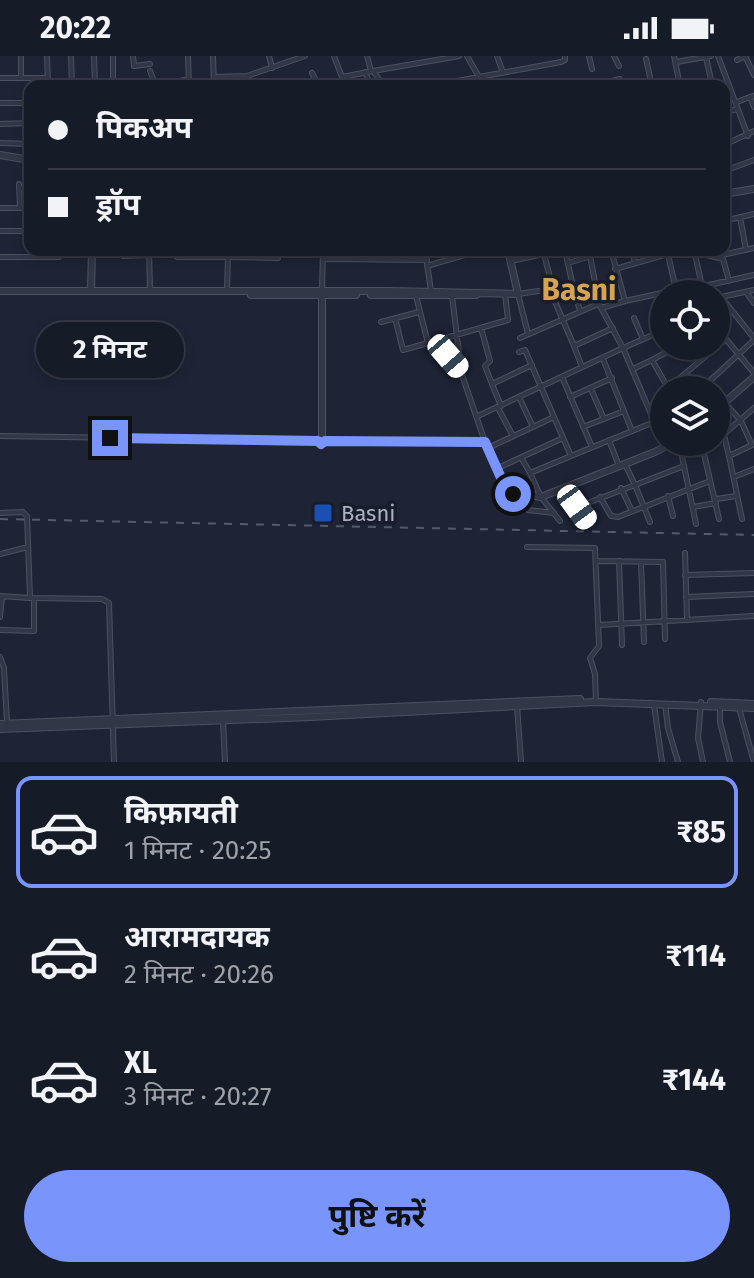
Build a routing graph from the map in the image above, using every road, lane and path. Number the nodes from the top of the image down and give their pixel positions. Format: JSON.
{"nodes":[{"id":1,"x":21,"y":56,"type":"edge"},
{"id":2,"x":47,"y":56,"type":"edge"},
{"id":3,"x":71,"y":56,"type":"edge"},
{"id":4,"x":94,"y":56,"type":"edge"},
{"id":5,"x":113,"y":56,"type":"edge"},
{"id":6,"x":133,"y":56,"type":"edge"},
{"id":7,"x":188,"y":56,"type":"edge"},
{"id":8,"x":213,"y":56,"type":"edge"},
{"id":9,"x":269,"y":56,"type":"edge"},
{"id":10,"x":305,"y":56,"type":"edge"},
{"id":11,"x":334,"y":56,"type":"edge"},
{"id":12,"x":367,"y":56,"type":"edge"},
{"id":13,"x":459,"y":56,"type":"edge"},
{"id":14,"x":467,"y":56,"type":"edge"},
{"id":15,"x":497,"y":56,"type":"edge"},
{"id":16,"x":565,"y":56,"type":"edge"},
{"id":17,"x":589,"y":56,"type":"edge"},
{"id":18,"x":614,"y":56,"type":"edge"},
{"id":19,"x":718,"y":56,"type":"edge"},
{"id":20,"x":745,"y":56,"type":"edge"},
{"id":21,"x":708,"y":57,"type":"edge"},
{"id":22,"x":646,"y":59,"type":"dead end"},
{"id":23,"x":675,"y":59,"type":"edge"},
{"id":24,"x":737,"y":60,"type":"dead end"},
{"id":25,"x":150,"y":64,"type":"dead end"},
{"id":26,"x":619,"y":66,"type":"dead end"},
{"id":27,"x":272,"y":68,"type":"junction"},
{"id":28,"x":592,"y":69,"type":"dead end"},
{"id":29,"x":150,"y":71,"type":"dead end"},
{"id":30,"x":370,"y":71,"type":"junction"},
{"id":31,"x":312,"y":73,"type":"dead end"},
{"id":32,"x":503,"y":73,"type":"junction"},
{"id":33,"x":754,"y":75,"type":"edge"},
{"id":34,"x":228,"y":76,"type":"junction"},
{"id":35,"x":239,"y":76,"type":"junction"},
{"id":36,"x":214,"y":77,"type":"joint"},
{"id":37,"x":342,"y":77,"type":"junction"},
{"id":38,"x":479,"y":77,"type":"junction"},
{"id":39,"x":726,"y":77,"type":"junction"},
{"id":40,"x":0,"y":78,"type":"edge"},
{"id":41,"x":21,"y":78,"type":"junction"},
{"id":42,"x":48,"y":78,"type":"joint"},
{"id":43,"x":72,"y":80,"type":"edge"},
{"id":44,"x":95,"y":80,"type":"edge"},
{"id":45,"x":113,"y":80,"type":"edge"},
{"id":46,"x":154,"y":80,"type":"edge"},
{"id":47,"x":188,"y":80,"type":"edge"},
{"id":48,"x":228,"y":80,"type":"edge"},
{"id":49,"x":240,"y":80,"type":"edge"},
{"id":50,"x":316,"y":80,"type":"edge"},
{"id":51,"x":343,"y":80,"type":"edge"},
{"id":52,"x":371,"y":80,"type":"edge"},
{"id":53,"x":378,"y":80,"type":"edge"},
{"id":54,"x":467,"y":80,"type":"edge"},
{"id":55,"x":651,"y":80,"type":"edge"},
{"id":56,"x":680,"y":80,"type":"edge"},
{"id":57,"x":707,"y":80,"type":"edge"},
{"id":58,"x":716,"y":80,"type":"edge"},
{"id":59,"x":727,"y":80,"type":"edge"},
{"id":60,"x":730,"y":87,"type":"edge"},
{"id":61,"x":752,"y":97,"type":"edge"},
{"id":62,"x":736,"y":102,"type":"junction"},
{"id":63,"x":0,"y":103,"type":"edge"},
{"id":64,"x":24,"y":103,"type":"edge"},
{"id":65,"x":754,"y":107,"type":"edge"},
{"id":66,"x":738,"y":109,"type":"junction"},
{"id":67,"x":730,"y":111,"type":"edge"},
{"id":68,"x":24,"y":123,"type":"edge"},
{"id":69,"x":0,"y":124,"type":"edge"},
{"id":70,"x":754,"y":131,"type":"edge"},
{"id":71,"x":748,"y":136,"type":"junction"},
{"id":72,"x":0,"y":143,"type":"edge"},
{"id":73,"x":730,"y":143,"type":"edge"},
{"id":74,"x":24,"y":144,"type":"edge"},
{"id":75,"x":0,"y":155,"type":"edge"},
{"id":76,"x":24,"y":159,"type":"edge"},
{"id":77,"x":754,"y":160,"type":"edge"},
{"id":78,"x":730,"y":169,"type":"edge"},
{"id":79,"x":24,"y":188,"type":"edge"},
{"id":80,"x":754,"y":189,"type":"edge"},
{"id":81,"x":730,"y":192,"type":"edge"},
{"id":82,"x":0,"y":208,"type":"edge"},
{"id":83,"x":20,"y":208,"type":"junction"},
{"id":84,"x":24,"y":208,"type":"edge"},
{"id":85,"x":754,"y":214,"type":"edge"},
{"id":86,"x":740,"y":217,"type":"junction"},
{"id":87,"x":730,"y":220,"type":"edge"},
{"id":88,"x":0,"y":231,"type":"edge"},
{"id":89,"x":24,"y":231,"type":"edge"},
{"id":90,"x":754,"y":248,"type":"edge"},
{"id":91,"x":746,"y":250,"type":"junction"},
{"id":92,"x":730,"y":253,"type":"edge"},
{"id":93,"x":59,"y":256,"type":"edge"},
{"id":94,"x":92,"y":256,"type":"edge"},
{"id":95,"x":149,"y":256,"type":"edge"},
{"id":96,"x":177,"y":256,"type":"edge"},
{"id":97,"x":278,"y":256,"type":"edge"},
{"id":98,"x":426,"y":256,"type":"edge"},
{"id":99,"x":461,"y":256,"type":"edge"},
{"id":100,"x":510,"y":256,"type":"edge"},
{"id":101,"x":535,"y":256,"type":"edge"},
{"id":102,"x":544,"y":256,"type":"edge"},
{"id":103,"x":566,"y":256,"type":"edge"},
{"id":104,"x":612,"y":256,"type":"edge"},
{"id":105,"x":633,"y":256,"type":"edge"},
{"id":106,"x":656,"y":256,"type":"edge"},
{"id":107,"x":669,"y":256,"type":"edge"},
{"id":108,"x":695,"y":256,"type":"edge"},
{"id":109,"x":722,"y":256,"type":"edge"},
{"id":110,"x":0,"y":257,"type":"edge"},
{"id":111,"x":228,"y":257,"type":"junction"},
{"id":112,"x":457,"y":257,"type":"joint"},
{"id":113,"x":589,"y":257,"type":"joint"},
{"id":114,"x":323,"y":259,"type":"joint"},
{"id":115,"x":511,"y":261,"type":"junction"},
{"id":116,"x":427,"y":263,"type":"junction"},
{"id":117,"x":568,"y":263,"type":"junction"},
{"id":118,"x":635,"y":263,"type":"junction"},
{"id":119,"x":615,"y":269,"type":"junction"},
{"id":120,"x":754,"y":275,"type":"edge"},
{"id":121,"x":674,"y":280,"type":"edge"},
{"id":122,"x":701,"y":280,"type":"edge"},
{"id":123,"x":729,"y":280,"type":"edge"},
{"id":124,"x":730,"y":281,"type":"edge"},
{"id":125,"x":573,"y":286,"type":"junction"},
{"id":126,"x":551,"y":289,"type":"junction"},
{"id":127,"x":754,"y":290,"type":"edge"},
{"id":128,"x":91,"y":291,"type":"junction"},
{"id":129,"x":150,"y":291,"type":"junction"},
{"id":130,"x":227,"y":291,"type":"junction"},
{"id":131,"x":431,"y":291,"type":"junction"},
{"id":132,"x":746,"y":292,"type":"junction"},
{"id":133,"x":0,"y":293,"type":"edge"},
{"id":134,"x":242,"y":293,"type":"junction"},
{"id":135,"x":322,"y":293,"type":"junction"},
{"id":136,"x":504,"y":294,"type":"junction"},
{"id":137,"x":518,"y":294,"type":"junction"},
{"id":138,"x":730,"y":295,"type":"edge"},
{"id":139,"x":416,"y":296,"type":"junction"},
{"id":140,"x":452,"y":296,"type":"junction"},
{"id":141,"x":650,"y":296,"type":"edge"},
{"id":142,"x":625,"y":301,"type":"junction"},
{"id":143,"x":754,"y":303,"type":"edge"},
{"id":144,"x":600,"y":306,"type":"junction"},
{"id":145,"x":730,"y":310,"type":"edge"},
{"id":146,"x":580,"y":311,"type":"junction"},
{"id":147,"x":419,"y":312,"type":"junction"},
{"id":148,"x":395,"y":318,"type":"junction"},
{"id":149,"x":634,"y":318,"type":"dead end"},
{"id":150,"x":562,"y":320,"type":"junction"},
{"id":151,"x":381,"y":322,"type":"dead end"},
{"id":152,"x":481,"y":328,"type":"junction"},
{"id":153,"x":614,"y":328,"type":"junction"},
{"id":154,"x":457,"y":334,"type":"junction"},
{"id":155,"x":528,"y":334,"type":"junction"},
{"id":156,"x":650,"y":336,"type":"edge"},
{"id":157,"x":520,"y":338,"type":"dead end"},
{"id":158,"x":643,"y":339,"type":"junction"},
{"id":159,"x":754,"y":339,"type":"edge"},
{"id":160,"x":435,"y":341,"type":"junction"},
{"id":161,"x":428,"y":343,"type":"junction"},
{"id":162,"x":730,"y":344,"type":"edge"},
{"id":163,"x":574,"y":346,"type":"junction"},
{"id":164,"x":623,"y":348,"type":"junction"},
{"id":165,"x":519,"y":352,"type":"dead end"},
{"id":166,"x":740,"y":355,"type":"junction"},
{"id":167,"x":603,"y":358,"type":"junction"},
{"id":168,"x":652,"y":360,"type":"joint"},
{"id":169,"x":702,"y":360,"type":"edge"},
{"id":170,"x":532,"y":365,"type":"junction"},
{"id":171,"x":582,"y":367,"type":"junction"},
{"id":172,"x":633,"y":369,"type":"junction"},
{"id":173,"x":461,"y":372,"type":"junction"},
{"id":174,"x":754,"y":375,"type":"edge"},
{"id":175,"x":661,"y":376,"type":"edge"},
{"id":176,"x":683,"y":376,"type":"edge"},
{"id":177,"x":716,"y":376,"type":"edge"},
{"id":178,"x":562,"y":377,"type":"junction"},
{"id":179,"x":612,"y":378,"type":"junction"},
{"id":180,"x":492,"y":384,"type":"junction"},
{"id":181,"x":541,"y":387,"type":"junction"},
{"id":182,"x":591,"y":389,"type":"junction"},
{"id":183,"x":519,"y":397,"type":"junction"},
{"id":184,"x":570,"y":397,"type":"junction"},
{"id":185,"x":730,"y":398,"type":"edge"},
{"id":186,"x":500,"y":407,"type":"junction"},
{"id":187,"x":754,"y":408,"type":"edge"},
{"id":188,"x":730,"y":409,"type":"edge"},
{"id":189,"x":624,"y":411,"type":"junction"},
{"id":190,"x":650,"y":411,"type":"edge"},
{"id":191,"x":478,"y":416,"type":"junction"},
{"id":192,"x":554,"y":417,"type":"junction"},
{"id":193,"x":604,"y":419,"type":"junction"},
{"id":194,"x":741,"y":421,"type":"junction"},
{"id":195,"x":650,"y":423,"type":"edge"},
{"id":196,"x":533,"y":427,"type":"junction"},
{"id":197,"x":583,"y":427,"type":"junction"},
{"id":198,"x":730,"y":430,"type":"edge"},
{"id":199,"x":632,"y":431,"type":"junction"},
{"id":200,"x":0,"y":436,"type":"edge"},
{"id":201,"x":513,"y":436,"type":"junction"},
{"id":202,"x":563,"y":438,"type":"junction"},
{"id":203,"x":322,"y":440,"type":"junction"},
{"id":204,"x":609,"y":440,"type":"junction"},
{"id":205,"x":753,"y":444,"type":"edge"},
{"id":206,"x":487,"y":445,"type":"junction"},
{"id":207,"x":592,"y":447,"type":"junction"},
{"id":208,"x":650,"y":453,"type":"edge"},
{"id":209,"x":571,"y":456,"type":"junction"},
{"id":210,"x":681,"y":456,"type":"edge"},
{"id":211,"x":704,"y":456,"type":"edge"},
{"id":212,"x":729,"y":456,"type":"edge"},
{"id":213,"x":730,"y":456,"type":"edge"},
{"id":214,"x":522,"y":459,"type":"junction"},
{"id":215,"x":622,"y":465,"type":"junction"},
{"id":216,"x":684,"y":466,"type":"junction"},
{"id":217,"x":498,"y":468,"type":"junction"},
{"id":218,"x":754,"y":469,"type":"edge"},
{"id":219,"x":530,"y":473,"type":"junction"},
{"id":220,"x":733,"y":477,"type":"junction"},
{"id":221,"x":710,"y":481,"type":"junction"},
{"id":222,"x":635,"y":485,"type":"junction"},
{"id":223,"x":564,"y":488,"type":"junction"},
{"id":224,"x":621,"y":488,"type":"junction"},
{"id":225,"x":689,"y":488,"type":"junction"},
{"id":226,"x":668,"y":496,"type":"junction"},
{"id":227,"x":737,"y":496,"type":"junction"},
{"id":228,"x":541,"y":497,"type":"junction"},
{"id":229,"x":600,"y":497,"type":"junction"},
{"id":230,"x":715,"y":501,"type":"junction"},
{"id":231,"x":644,"y":506,"type":"junction"},
{"id":232,"x":577,"y":507,"type":"junction"},
{"id":233,"x":693,"y":507,"type":"junction"},
{"id":234,"x":528,"y":510,"type":"dead end"},
{"id":235,"x":632,"y":511,"type":"junction"},
{"id":236,"x":0,"y":513,"type":"edge"},
{"id":237,"x":554,"y":513,"type":"junction"},
{"id":238,"x":673,"y":516,"type":"dead end"},
{"id":239,"x":719,"y":519,"type":"dead end"},
{"id":240,"x":742,"y":519,"type":"dead end"},
{"id":241,"x":560,"y":521,"type":"dead end"},
{"id":242,"x":650,"y":522,"type":"dead end"},
{"id":243,"x":590,"y":524,"type":"dead end"},
{"id":244,"x":696,"y":524,"type":"dead end"},
{"id":245,"x":28,"y":547,"type":"junction"},
{"id":246,"x":527,"y":547,"type":"dead end"},
{"id":247,"x":685,"y":553,"type":"dead end"},
{"id":248,"x":0,"y":554,"type":"edge"},
{"id":249,"x":596,"y":561,"type":"junction"},
{"id":250,"x":619,"y":561,"type":"junction"},
{"id":251,"x":641,"y":562,"type":"junction"},
{"id":252,"x":754,"y":573,"type":"edge"},
{"id":253,"x":685,"y":575,"type":"junction"},
{"id":254,"x":754,"y":594,"type":"edge"},
{"id":255,"x":1,"y":596,"type":"edge"},
{"id":256,"x":686,"y":597,"type":"junction"},
{"id":257,"x":32,"y":598,"type":"junction"},
{"id":258,"x":754,"y":616,"type":"edge"},
{"id":259,"x":0,"y":617,"type":"edge"},
{"id":260,"x":687,"y":619,"type":"junction"},
{"id":261,"x":665,"y":620,"type":"junction"},
{"id":262,"x":643,"y":622,"type":"junction"},
{"id":263,"x":621,"y":623,"type":"junction"},
{"id":264,"x":599,"y":625,"type":"junction"},
{"id":265,"x":0,"y":630,"type":"edge"},
{"id":266,"x":665,"y":639,"type":"dead end"},
{"id":267,"x":644,"y":642,"type":"dead end"},
{"id":268,"x":622,"y":645,"type":"dead end"},
{"id":269,"x":0,"y":657,"type":"edge"},
{"id":270,"x":596,"y":700,"type":"junction"},
{"id":271,"x":517,"y":704,"type":"junction"},
{"id":272,"x":654,"y":704,"type":"junction"},
{"id":273,"x":665,"y":704,"type":"junction"},
{"id":274,"x":701,"y":704,"type":"junction"},
{"id":275,"x":754,"y":706,"type":"edge"},
{"id":276,"x":720,"y":707,"type":"junction"},
{"id":277,"x":739,"y":708,"type":"junction"},
{"id":278,"x":223,"y":718,"type":"junction"},
{"id":279,"x":114,"y":721,"type":"junction"},
{"id":280,"x":2,"y":725,"type":"edge"},
{"id":281,"x":752,"y":743,"type":"edge"},
{"id":282,"x":737,"y":760,"type":"edge"},
{"id":283,"x":114,"y":762,"type":"edge"},
{"id":284,"x":225,"y":762,"type":"edge"},
{"id":285,"x":521,"y":762,"type":"edge"},
{"id":286,"x":662,"y":762,"type":"edge"},
{"id":287,"x":678,"y":762,"type":"edge"},
{"id":288,"x":703,"y":762,"type":"edge"},
{"id":289,"x":730,"y":762,"type":"edge"},
{"id":290,"x":754,"y":762,"type":"edge"}],
"edges":[{"from":1,"to":41,"type":"street"},
{"from":2,"to":42,"type":"street"},
{"from":3,"to":43,"type":"street"},
{"from":4,"to":44,"type":"street"},
{"from":5,"to":45,"type":"street"},
{"from":6,"to":25,"type":"street"},
{"from":7,"to":47,"type":"street"},
{"from":8,"to":36,"type":"street"},
{"from":9,"to":27,"type":"street"},
{"from":10,"to":27,"type":"street"},
{"from":11,"to":37,"type":"street"},
{"from":12,"to":30,"type":"street"},
{"from":13,"to":30,"type":"street"},
{"from":14,"to":38,"type":"street"},
{"from":15,"to":32,"type":"street"},
{"from":16,"to":32,"type":"street"},
{"from":17,"to":28,"type":"street"},
{"from":18,"to":26,"type":"street"},
{"from":19,"to":39,"type":"street"},
{"from":20,"to":24,"type":"street"},
{"from":20,"to":33,"type":"street"},
{"from":21,"to":23,"type":"street"},
{"from":21,"to":57,"type":"street"},
{"from":22,"to":55,"type":"street"},
{"from":23,"to":56,"type":"street"},
{"from":27,"to":35,"type":"street"},
{"from":29,"to":46,"type":"street"},
{"from":30,"to":37,"type":"street"},
{"from":30,"to":52,"type":"street"},
{"from":30,"to":53,"type":"street"},
{"from":31,"to":50,"type":"street"},
{"from":32,"to":38,"type":"street"},
{"from":34,"to":35,"type":"street"},
{"from":34,"to":36,"type":"street"},
{"from":34,"to":48,"type":"street"},
{"from":35,"to":49,"type":"street"},
{"from":37,"to":51,"type":"street"},
{"from":38,"to":54,"type":"street"},
{"from":39,"to":58,"type":"street"},
{"from":39,"to":59,"type":"street"},
{"from":40,"to":41,"type":"street"},
{"from":41,"to":42,"type":"street"},
{"from":60,"to":62,"type":"street"},
{"from":61,"to":62,"type":"street"},
{"from":61,"to":65,"type":"street"},
{"from":62,"to":66,"type":"street"},
{"from":63,"to":64,"type":"street"},
{"from":66,"to":67,"type":"street"},
{"from":66,"to":71,"type":"street"},
{"from":68,"to":69,"type":"street"},
{"from":70,"to":71,"type":"street"},
{"from":71,"to":73,"type":"street"},
{"from":72,"to":74,"type":"street"},
{"from":75,"to":76,"type":"street"},
{"from":77,"to":78,"type":"street"},
{"from":79,"to":83,"type":"street"},
{"from":80,"to":81,"type":"street"},
{"from":82,"to":83,"type":"street"},
{"from":83,"to":84,"type":"street"},
{"from":85,"to":86,"type":"street"},
{"from":86,"to":87,"type":"street"},
{"from":86,"to":91,"type":"street"},
{"from":88,"to":89,"type":"street"},
{"from":90,"to":91,"type":"street"},
{"from":91,"to":92,"type":"street"},
{"from":93,"to":110,"type":"street"},
{"from":94,"to":128,"type":"street"},
{"from":95,"to":129,"type":"street"},
{"from":96,"to":111,"type":"street"},
{"from":97,"to":111,"type":"street"},
{"from":98,"to":116,"type":"street"},
{"from":99,"to":112,"type":"street"},
{"from":100,"to":115,"type":"street"},
{"from":101,"to":115,"type":"street"},
{"from":102,"to":126,"type":"street"},
{"from":103,"to":117,"type":"street"},
{"from":104,"to":119,"type":"street"},
{"from":105,"to":118,"type":"street"},
{"from":106,"to":118,"type":"street"},
{"from":107,"to":121,"type":"street"},
{"from":108,"to":122,"type":"street"},
{"from":109,"to":123,"type":"street"},
{"from":111,"to":130,"type":"street"},
{"from":112,"to":116,"type":"street"},
{"from":113,"to":117,"type":"street"},
{"from":113,"to":144,"type":"street"},
{"from":114,"to":116,"type":"street"},
{"from":114,"to":135,"type":"street"},
{"from":115,"to":137,"type":"street"},
{"from":116,"to":131,"type":"street"},
{"from":117,"to":125,"type":"street"},
{"from":118,"to":119,"type":"street"},
{"from":119,"to":142,"type":"street"},
{"from":120,"to":124,"type":"street"},
{"from":125,"to":126,"type":"street"},
{"from":125,"to":146,"type":"street"},
{"from":126,"to":137,"type":"street"},
{"from":126,"to":150,"type":"street"},
{"from":127,"to":132,"type":"street"},
{"from":128,"to":129,"type":"street"},
{"from":128,"to":133,"type":"street"},
{"from":129,"to":130,"type":"street"},
{"from":130,"to":134,"type":"street"},
{"from":131,"to":135,"type":"street"},
{"from":131,"to":136,"type":"street"},
{"from":132,"to":138,"type":"street"},
{"from":132,"to":143,"type":"street"},
{"from":133,"to":134,"type":"street"},
{"from":134,"to":135,"type":"street"},
{"from":135,"to":139,"type":"street"},
{"from":135,"to":203,"type":"street"},
{"from":136,"to":137,"type":"street"},
{"from":136,"to":140,"type":"street"},
{"from":136,"to":152,"type":"street"},
{"from":137,"to":155,"type":"street"},
{"from":139,"to":140,"type":"street"},
{"from":139,"to":147,"type":"street"},
{"from":140,"to":154,"type":"street"},
{"from":141,"to":142,"type":"street"},
{"from":142,"to":144,"type":"street"},
{"from":144,"to":146,"type":"street"},
{"from":144,"to":153,"type":"street"},
{"from":145,"to":159,"type":"street"},
{"from":146,"to":150,"type":"street"},
{"from":147,"to":148,"type":"street"},
{"from":147,"to":161,"type":"street"},
{"from":148,"to":151,"type":"street"},
{"from":148,"to":161,"type":"street"},
{"from":149,"to":158,"type":"street"},
{"from":150,"to":155,"type":"street"},
{"from":150,"to":163,"type":"street"},
{"from":152,"to":154,"type":"street"},
{"from":152,"to":180,"type":"street"},
{"from":153,"to":163,"type":"street"},
{"from":153,"to":164,"type":"street"},
{"from":154,"to":160,"type":"street"},
{"from":154,"to":173,"type":"street"},
{"from":155,"to":157,"type":"street"},
{"from":156,"to":158,"type":"street"},
{"from":158,"to":164,"type":"street"},
{"from":159,"to":166,"type":"street"},
{"from":160,"to":161,"type":"street"},
{"from":160,"to":173,"type":"street"},
{"from":162,"to":166,"type":"street"},
{"from":163,"to":171,"type":"street"},
{"from":164,"to":167,"type":"street"},
{"from":164,"to":172,"type":"street"},
{"from":165,"to":170,"type":"street"},
{"from":166,"to":174,"type":"street"},
{"from":166,"to":177,"type":"street"},
{"from":167,"to":171,"type":"street"},
{"from":167,"to":179,"type":"street"},
{"from":168,"to":172,"type":"street"},
{"from":168,"to":175,"type":"street"},
{"from":169,"to":176,"type":"street"},
{"from":170,"to":180,"type":"street"},
{"from":170,"to":181,"type":"street"},
{"from":171,"to":178,"type":"street"},
{"from":172,"to":190,"type":"street"},
{"from":173,"to":191,"type":"street"},
{"from":174,"to":185,"type":"street"},
{"from":178,"to":181,"type":"street"},
{"from":178,"to":184,"type":"street"},
{"from":179,"to":182,"type":"street"},
{"from":179,"to":189,"type":"street"},
{"from":180,"to":186,"type":"street"},
{"from":181,"to":183,"type":"street"},
{"from":181,"to":192,"type":"street"},
{"from":182,"to":184,"type":"street"},
{"from":182,"to":193,"type":"street"},
{"from":183,"to":186,"type":"street"},
{"from":183,"to":196,"type":"street"},
{"from":184,"to":197,"type":"street"},
{"from":186,"to":191,"type":"street"},
{"from":186,"to":201,"type":"street"},
{"from":187,"to":194,"type":"street"},
{"from":188,"to":194,"type":"street"},
{"from":189,"to":193,"type":"street"},
{"from":189,"to":199,"type":"street"},
{"from":191,"to":206,"type":"street"},
{"from":192,"to":196,"type":"street"},
{"from":192,"to":202,"type":"street"},
{"from":193,"to":197,"type":"street"},
{"from":194,"to":198,"type":"street"},
{"from":194,"to":205,"type":"street"},
{"from":195,"to":199,"type":"street"},
{"from":196,"to":201,"type":"street"},
{"from":197,"to":207,"type":"street"},
{"from":199,"to":204,"type":"street"},
{"from":200,"to":203,"type":"street"},
{"from":201,"to":206,"type":"street"},
{"from":202,"to":209,"type":"street"},
{"from":202,"to":214,"type":"street"},
{"from":203,"to":206,"type":"street"},
{"from":204,"to":207,"type":"street"},
{"from":204,"to":215,"type":"street"},
{"from":205,"to":213,"type":"street"},
{"from":206,"to":217,"type":"street"},
{"from":207,"to":209,"type":"street"},
{"from":208,"to":215,"type":"street"},
{"from":209,"to":219,"type":"street"},
{"from":210,"to":216,"type":"street"},
{"from":211,"to":221,"type":"street"},
{"from":212,"to":220,"type":"street"},
{"from":214,"to":217,"type":"street"},
{"from":214,"to":219,"type":"street"},
{"from":215,"to":222,"type":"street"},
{"from":215,"to":223,"type":"street"},
{"from":216,"to":222,"type":"street"},
{"from":216,"to":225,"type":"street"},
{"from":217,"to":228,"type":"street"},
{"from":218,"to":220,"type":"street"},
{"from":219,"to":228,"type":"street"},
{"from":220,"to":227,"type":"street"},
{"from":221,"to":225,"type":"street"},
{"from":221,"to":230,"type":"street"},
{"from":222,"to":224,"type":"street"},
{"from":222,"to":231,"type":"street"},
{"from":223,"to":228,"type":"street"},
{"from":223,"to":232,"type":"street"},
{"from":224,"to":229,"type":"street"},
{"from":224,"to":235,"type":"street"},
{"from":225,"to":226,"type":"street"},
{"from":225,"to":233,"type":"street"},
{"from":226,"to":231,"type":"street"},
{"from":226,"to":238,"type":"street"},
{"from":227,"to":230,"type":"street"},
{"from":227,"to":240,"type":"street"},
{"from":228,"to":237,"type":"street"},
{"from":229,"to":232,"type":"street"},
{"from":229,"to":235,"type":"street"},
{"from":230,"to":233,"type":"street"},
{"from":230,"to":239,"type":"street"},
{"from":231,"to":235,"type":"street"},
{"from":231,"to":242,"type":"street"},
{"from":232,"to":243,"type":"street"},
{"from":233,"to":244,"type":"street"},
{"from":234,"to":237,"type":"street"},
{"from":236,"to":245,"type":"street"},
{"from":237,"to":241,"type":"street"},
{"from":245,"to":248,"type":"street"},
{"from":245,"to":257,"type":"street"},
{"from":246,"to":249,"type":"street"},
{"from":247,"to":253,"type":"street"},
{"from":249,"to":250,"type":"street"},
{"from":249,"to":264,"type":"street"},
{"from":250,"to":251,"type":"street"},
{"from":250,"to":263,"type":"street"},
{"from":251,"to":261,"type":"street"},
{"from":251,"to":262,"type":"street"},
{"from":252,"to":253,"type":"street"},
{"from":253,"to":256,"type":"street"},
{"from":254,"to":256,"type":"street"},
{"from":255,"to":257,"type":"street"},
{"from":255,"to":259,"type":"street"},
{"from":256,"to":260,"type":"street"},
{"from":257,"to":265,"type":"street"},
{"from":257,"to":279,"type":"street"},
{"from":258,"to":260,"type":"street"},
{"from":260,"to":261,"type":"street"},
{"from":261,"to":262,"type":"street"},
{"from":261,"to":266,"type":"street"},
{"from":262,"to":263,"type":"street"},
{"from":262,"to":267,"type":"street"},
{"from":263,"to":264,"type":"street"},
{"from":263,"to":268,"type":"street"},
{"from":264,"to":270,"type":"street"},
{"from":269,"to":280,"type":"street"},
{"from":270,"to":271,"type":"street"},
{"from":270,"to":272,"type":"street"},
{"from":270,"to":274,"type":"street"},
{"from":271,"to":278,"type":"street"},
{"from":271,"to":285,"type":"street"},
{"from":272,"to":273,"type":"street"},
{"from":272,"to":286,"type":"street"},
{"from":273,"to":274,"type":"street"},
{"from":273,"to":287,"type":"street"},
{"from":274,"to":275,"type":"street"},
{"from":274,"to":276,"type":"street"},
{"from":274,"to":288,"type":"street"},
{"from":275,"to":277,"type":"street"},
{"from":276,"to":277,"type":"street"},
{"from":276,"to":289,"type":"street"},
{"from":277,"to":281,"type":"street"},
{"from":278,"to":279,"type":"street"},
{"from":278,"to":284,"type":"street"},
{"from":279,"to":280,"type":"street"},
{"from":279,"to":283,"type":"street"},
{"from":281,"to":290,"type":"street"},
{"from":282,"to":289,"type":"street"}]}
